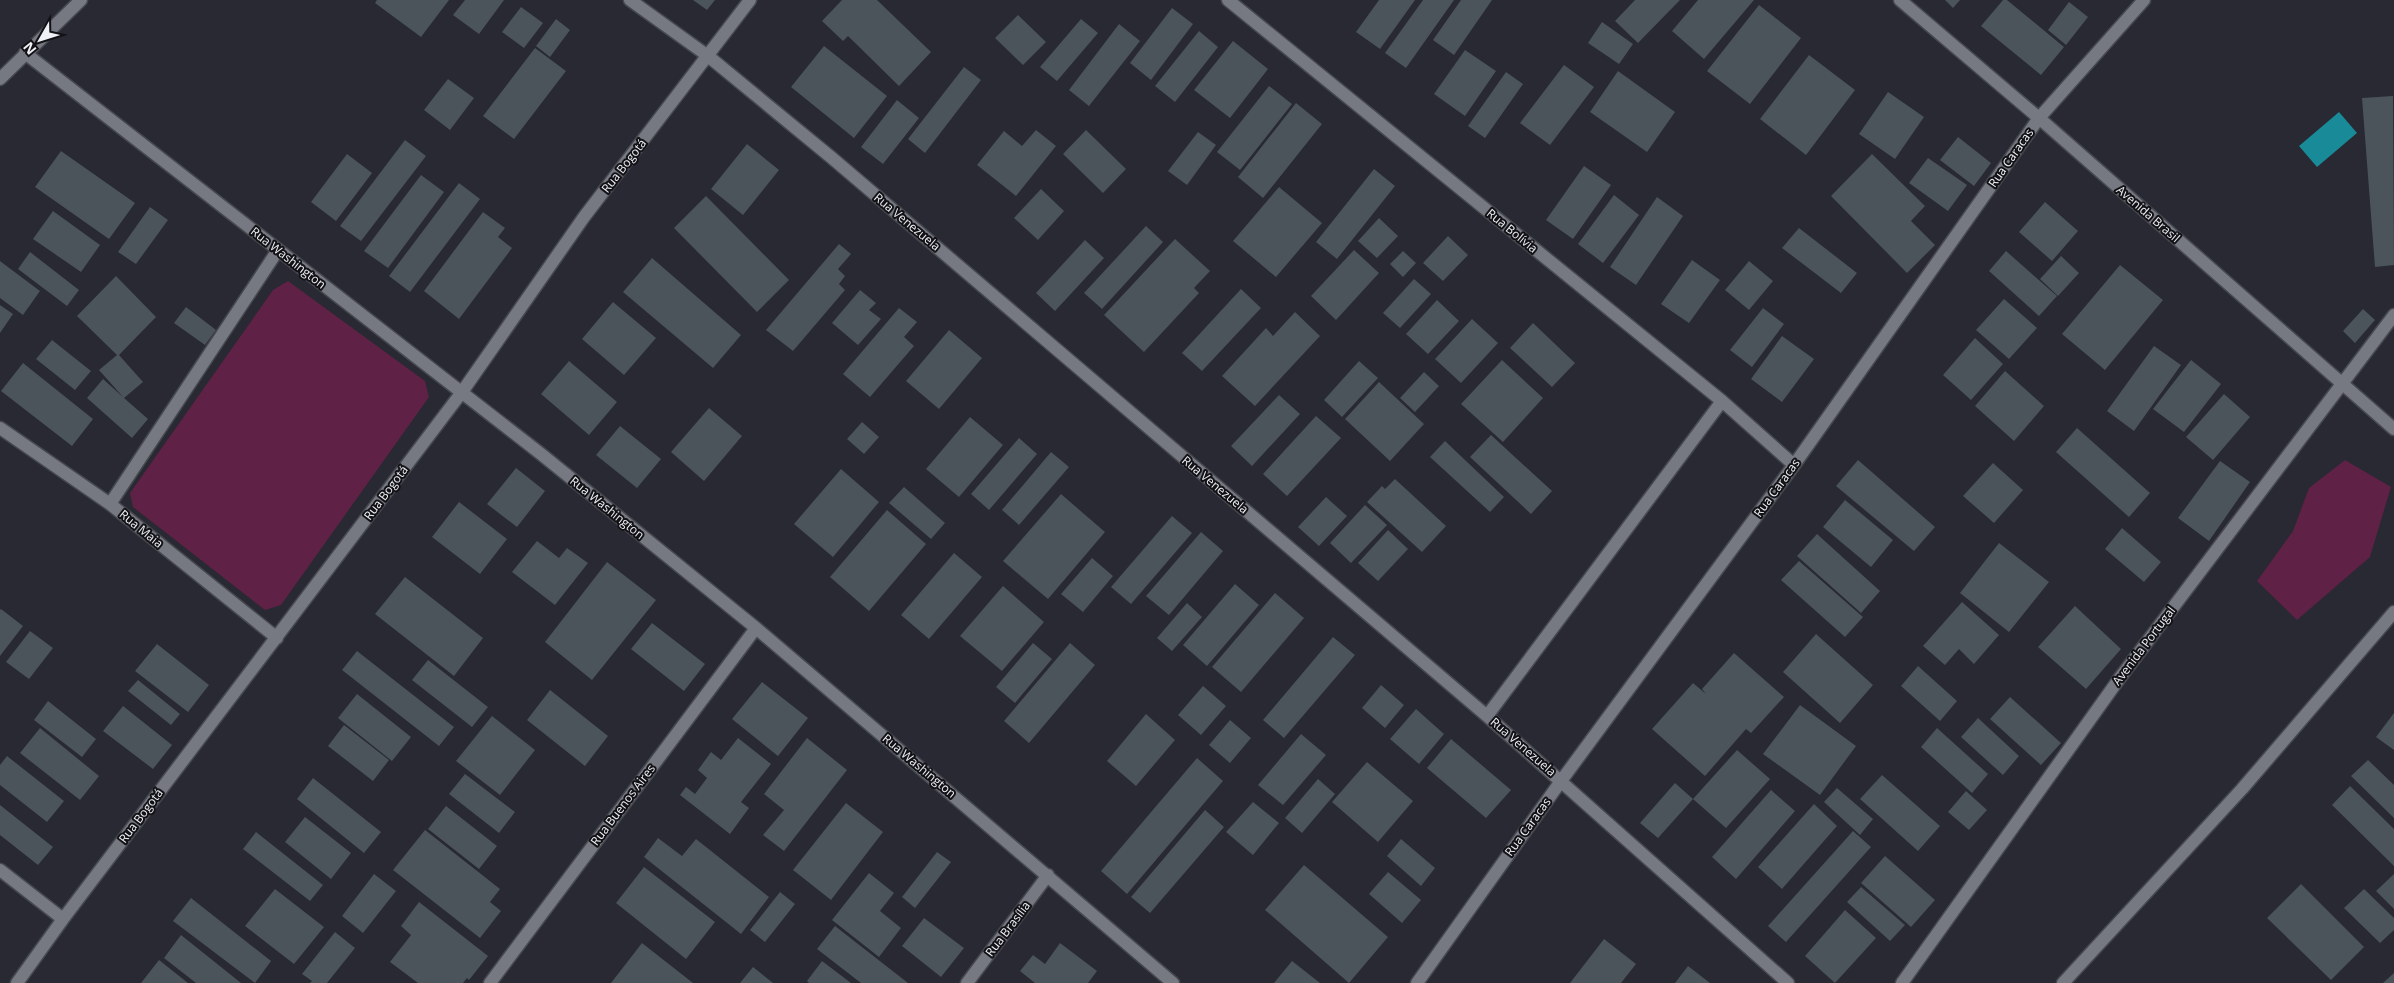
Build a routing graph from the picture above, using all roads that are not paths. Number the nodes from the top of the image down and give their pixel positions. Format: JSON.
{"nodes":[{"id":1,"x":81,"y":0,"type":"edge"},
{"id":2,"x":630,"y":0,"type":"edge"},
{"id":3,"x":750,"y":0,"type":"edge"},
{"id":4,"x":1228,"y":0,"type":"edge"},
{"id":5,"x":1900,"y":0,"type":"edge"},
{"id":6,"x":2144,"y":0,"type":"edge"},
{"id":7,"x":25,"y":53,"type":"junction"},
{"id":8,"x":708,"y":56,"type":"junction"},
{"id":9,"x":0,"y":79,"type":"edge"},
{"id":10,"x":2039,"y":118,"type":"junction"},
{"id":11,"x":278,"y":250,"type":"junction"},
{"id":12,"x":2394,"y":314,"type":"edge"},
{"id":13,"x":2341,"y":383,"type":"junction"},
{"id":14,"x":462,"y":392,"type":"junction"},
{"id":15,"x":1722,"y":402,"type":"junction"},
{"id":16,"x":0,"y":428,"type":"edge"},
{"id":17,"x":2394,"y":429,"type":"edge"},
{"id":18,"x":1794,"y":465,"type":"junction"},
{"id":19,"x":110,"y":504,"type":"junction"},
{"id":20,"x":2394,"y":612,"type":"edge"},
{"id":21,"x":756,"y":628,"type":"junction"},
{"id":22,"x":277,"y":638,"type":"junction"},
{"id":23,"x":1487,"y":716,"type":"junction"},
{"id":24,"x":1561,"y":781,"type":"junction"},
{"id":25,"x":0,"y":870,"type":"edge"},
{"id":26,"x":1048,"y":875,"type":"junction"},
{"id":27,"x":63,"y":919,"type":"junction"},
{"id":28,"x":17,"y":983,"type":"edge"},
{"id":29,"x":490,"y":983,"type":"edge"},
{"id":30,"x":967,"y":983,"type":"edge"},
{"id":31,"x":1173,"y":983,"type":"edge"},
{"id":32,"x":1416,"y":983,"type":"edge"},
{"id":33,"x":1788,"y":983,"type":"edge"},
{"id":34,"x":1902,"y":983,"type":"edge"},
{"id":35,"x":2063,"y":983,"type":"edge"}],
"edges":[{"from":1,"to":7,"type":"street"},
{"from":2,"to":8,"type":"street","name":"Rua Venezuela"},
{"from":3,"to":8,"type":"street","name":"Rua Bogotá"},
{"from":4,"to":15,"type":"street","name":"Rua Bolívia"},
{"from":5,"to":10,"type":"street","name":"Avenida Brasil"},
{"from":6,"to":10,"type":"street","name":"Rua Caracas"},
{"from":7,"to":9,"type":"street"},
{"from":7,"to":11,"type":"street","name":"Rua Washington"},
{"from":8,"to":14,"type":"street","name":"Rua Bogotá"},
{"from":8,"to":23,"type":"street","name":"Rua Venezuela"},
{"from":10,"to":13,"type":"street","name":"Avenida Brasil"},
{"from":10,"to":18,"type":"street","name":"Rua Caracas"},
{"from":11,"to":14,"type":"street","name":"Rua Washington"},
{"from":11,"to":19,"type":"street"},
{"from":12,"to":13,"type":"street","name":"Avenida Portugal"},
{"from":13,"to":17,"type":"street","name":"Avenida Brasil"},
{"from":13,"to":34,"type":"street","name":"Avenida Portugal"},
{"from":14,"to":21,"type":"street","name":"Rua Washington"},
{"from":14,"to":22,"type":"street","name":"Rua Bogotá"},
{"from":15,"to":18,"type":"street","name":"Rua Bolívia"},
{"from":15,"to":23,"type":"street"},
{"from":16,"to":19,"type":"street","name":"Rua Maia"},
{"from":18,"to":24,"type":"street","name":"Rua Caracas"},
{"from":19,"to":22,"type":"street","name":"Rua Maia"},
{"from":20,"to":35,"type":"street"},
{"from":21,"to":26,"type":"street","name":"Rua Washington"},
{"from":21,"to":29,"type":"street","name":"Rua Buenos Aires"},
{"from":22,"to":27,"type":"street","name":"Rua Bogotá"},
{"from":23,"to":24,"type":"street","name":"Rua Venezuela"},
{"from":24,"to":32,"type":"street","name":"Rua Caracas"},
{"from":24,"to":33,"type":"street","name":"Rua Venezuela"},
{"from":25,"to":27,"type":"street"},
{"from":26,"to":30,"type":"street","name":"Rua Brasília"},
{"from":26,"to":31,"type":"street","name":"Rua Washington"},
{"from":27,"to":28,"type":"street","name":"Rua Bogotá"}]}
